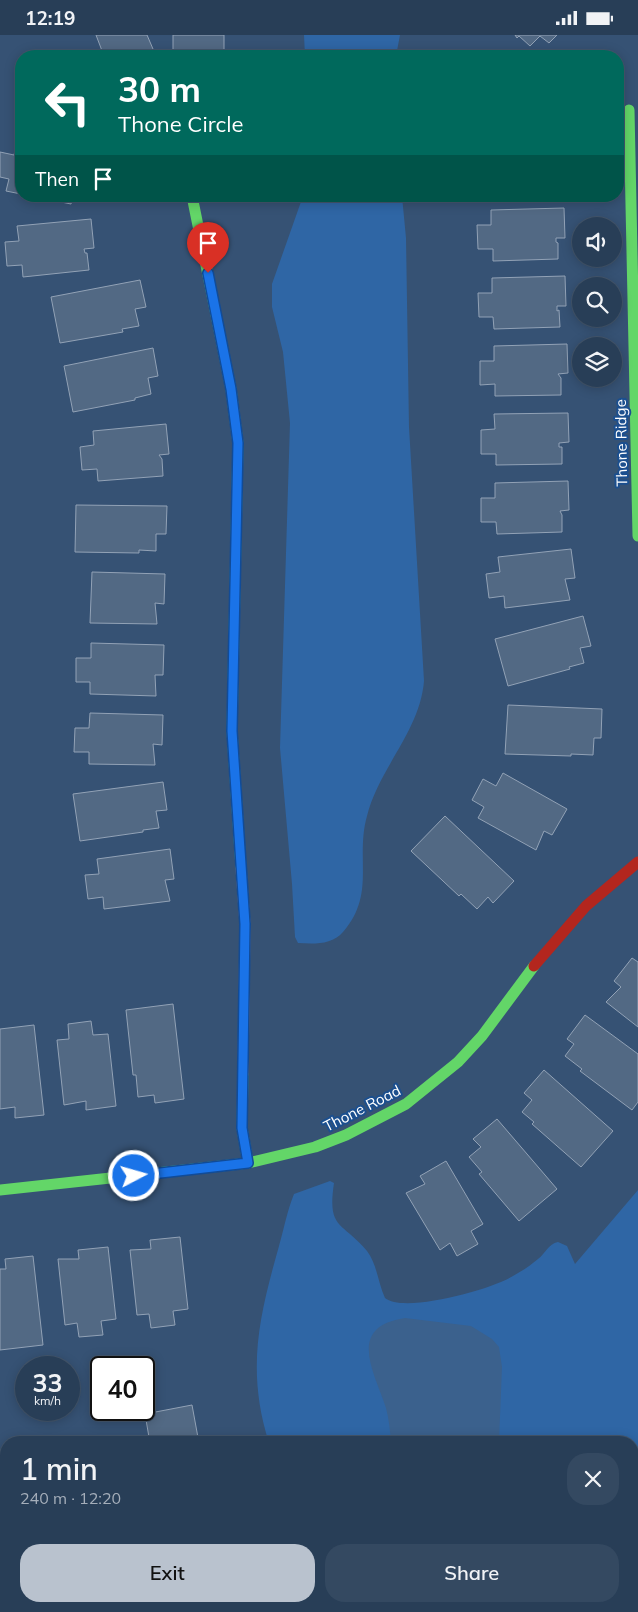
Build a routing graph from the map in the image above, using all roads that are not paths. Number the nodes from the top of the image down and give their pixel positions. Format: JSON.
{"nodes":[{"id":1,"x":629,"y":110,"type":"dead end"},
{"id":2,"x":193,"y":202,"type":"edge"},
{"id":3,"x":638,"y":536,"type":"edge"},
{"id":4,"x":638,"y":862,"type":"edge"},
{"id":5,"x":248,"y":1163,"type":"junction"},
{"id":6,"x":0,"y":1190,"type":"edge"}],
"edges":[{"from":1,"to":3,"type":"street","name":"Thone Ridge"},
{"from":2,"to":5,"type":"street"},
{"from":4,"to":5,"type":"street","name":"Thone Road"},
{"from":5,"to":6,"type":"street","name":"Thone Road"}]}
